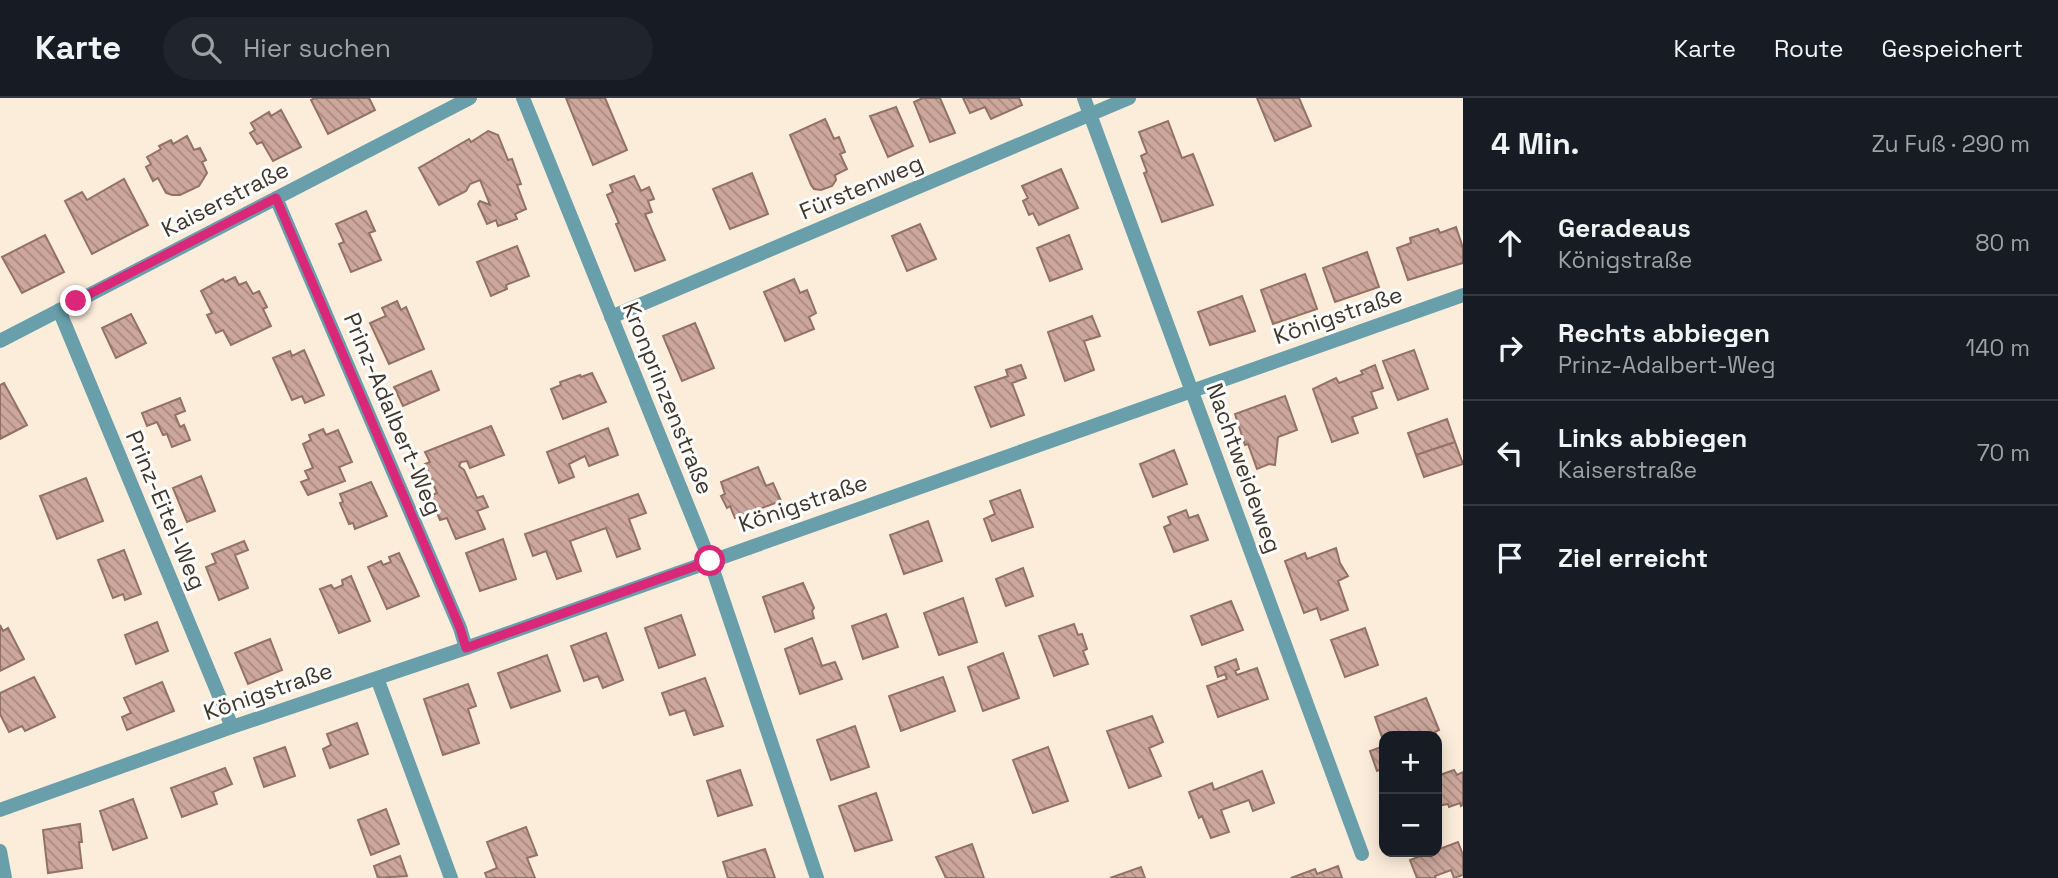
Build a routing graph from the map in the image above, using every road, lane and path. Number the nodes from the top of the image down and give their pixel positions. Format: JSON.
{"nodes":[{"id":1,"x":470,"y":98,"type":"edge"},
{"id":2,"x":523,"y":98,"type":"edge"},
{"id":3,"x":1084,"y":98,"type":"edge"},
{"id":4,"x":1129,"y":98,"type":"edge"},
{"id":5,"x":1090,"y":115,"type":"junction"},
{"id":6,"x":276,"y":198,"type":"junction"},
{"id":7,"x":1463,"y":295,"type":"edge"},
{"id":8,"x":59,"y":310,"type":"junction"},
{"id":9,"x":611,"y":317,"type":"junction"},
{"id":10,"x":0,"y":341,"type":"edge"},
{"id":11,"x":1191,"y":390,"type":"junction"},
{"id":12,"x":710,"y":561,"type":"junction"},
{"id":13,"x":466,"y":648,"type":"junction"},
{"id":14,"x":377,"y":678,"type":"junction"},
{"id":15,"x":232,"y":727,"type":"junction"},
{"id":16,"x":0,"y":810,"type":"edge"},
{"id":17,"x":0,"y":851,"type":"edge"},
{"id":18,"x":1362,"y":854,"type":"dead end"},
{"id":19,"x":5,"y":878,"type":"edge"},
{"id":20,"x":452,"y":878,"type":"edge"},
{"id":21,"x":817,"y":878,"type":"edge"}],
"edges":[{"from":1,"to":6,"type":"street","name":"Kaiserstraße"},
{"from":2,"to":9,"type":"street","name":"Kronprinzenstraße"},
{"from":3,"to":5,"type":"street","name":"Nachtweideweg"},
{"from":4,"to":5,"type":"street","name":"Fürstenweg"},
{"from":5,"to":9,"type":"street","name":"Fürstenweg"},
{"from":5,"to":11,"type":"street","name":"Nachtweideweg"},
{"from":6,"to":8,"type":"street","name":"Kaiserstraße"},
{"from":6,"to":13,"type":"street","name":"Prinz-Adalbert-Weg"},
{"from":7,"to":11,"type":"street","name":"Königstraße"},
{"from":8,"to":10,"type":"street","name":"Kaiserstraße"},
{"from":8,"to":15,"type":"street","name":"Prinz-Eitel-Weg"},
{"from":9,"to":12,"type":"street","name":"Kronprinzenstraße"},
{"from":11,"to":12,"type":"street","name":"Königstraße"},
{"from":11,"to":18,"type":"street","name":"Nachtweideweg"},
{"from":12,"to":13,"type":"street","name":"Königstraße"},
{"from":12,"to":21,"type":"street","name":"Kronprinzenstraße"},
{"from":13,"to":14,"type":"street","name":"Königstraße"},
{"from":14,"to":15,"type":"street","name":"Königstraße"},
{"from":14,"to":20,"type":"street"},
{"from":15,"to":16,"type":"street","name":"Königstraße"},
{"from":17,"to":19,"type":"street"}]}
